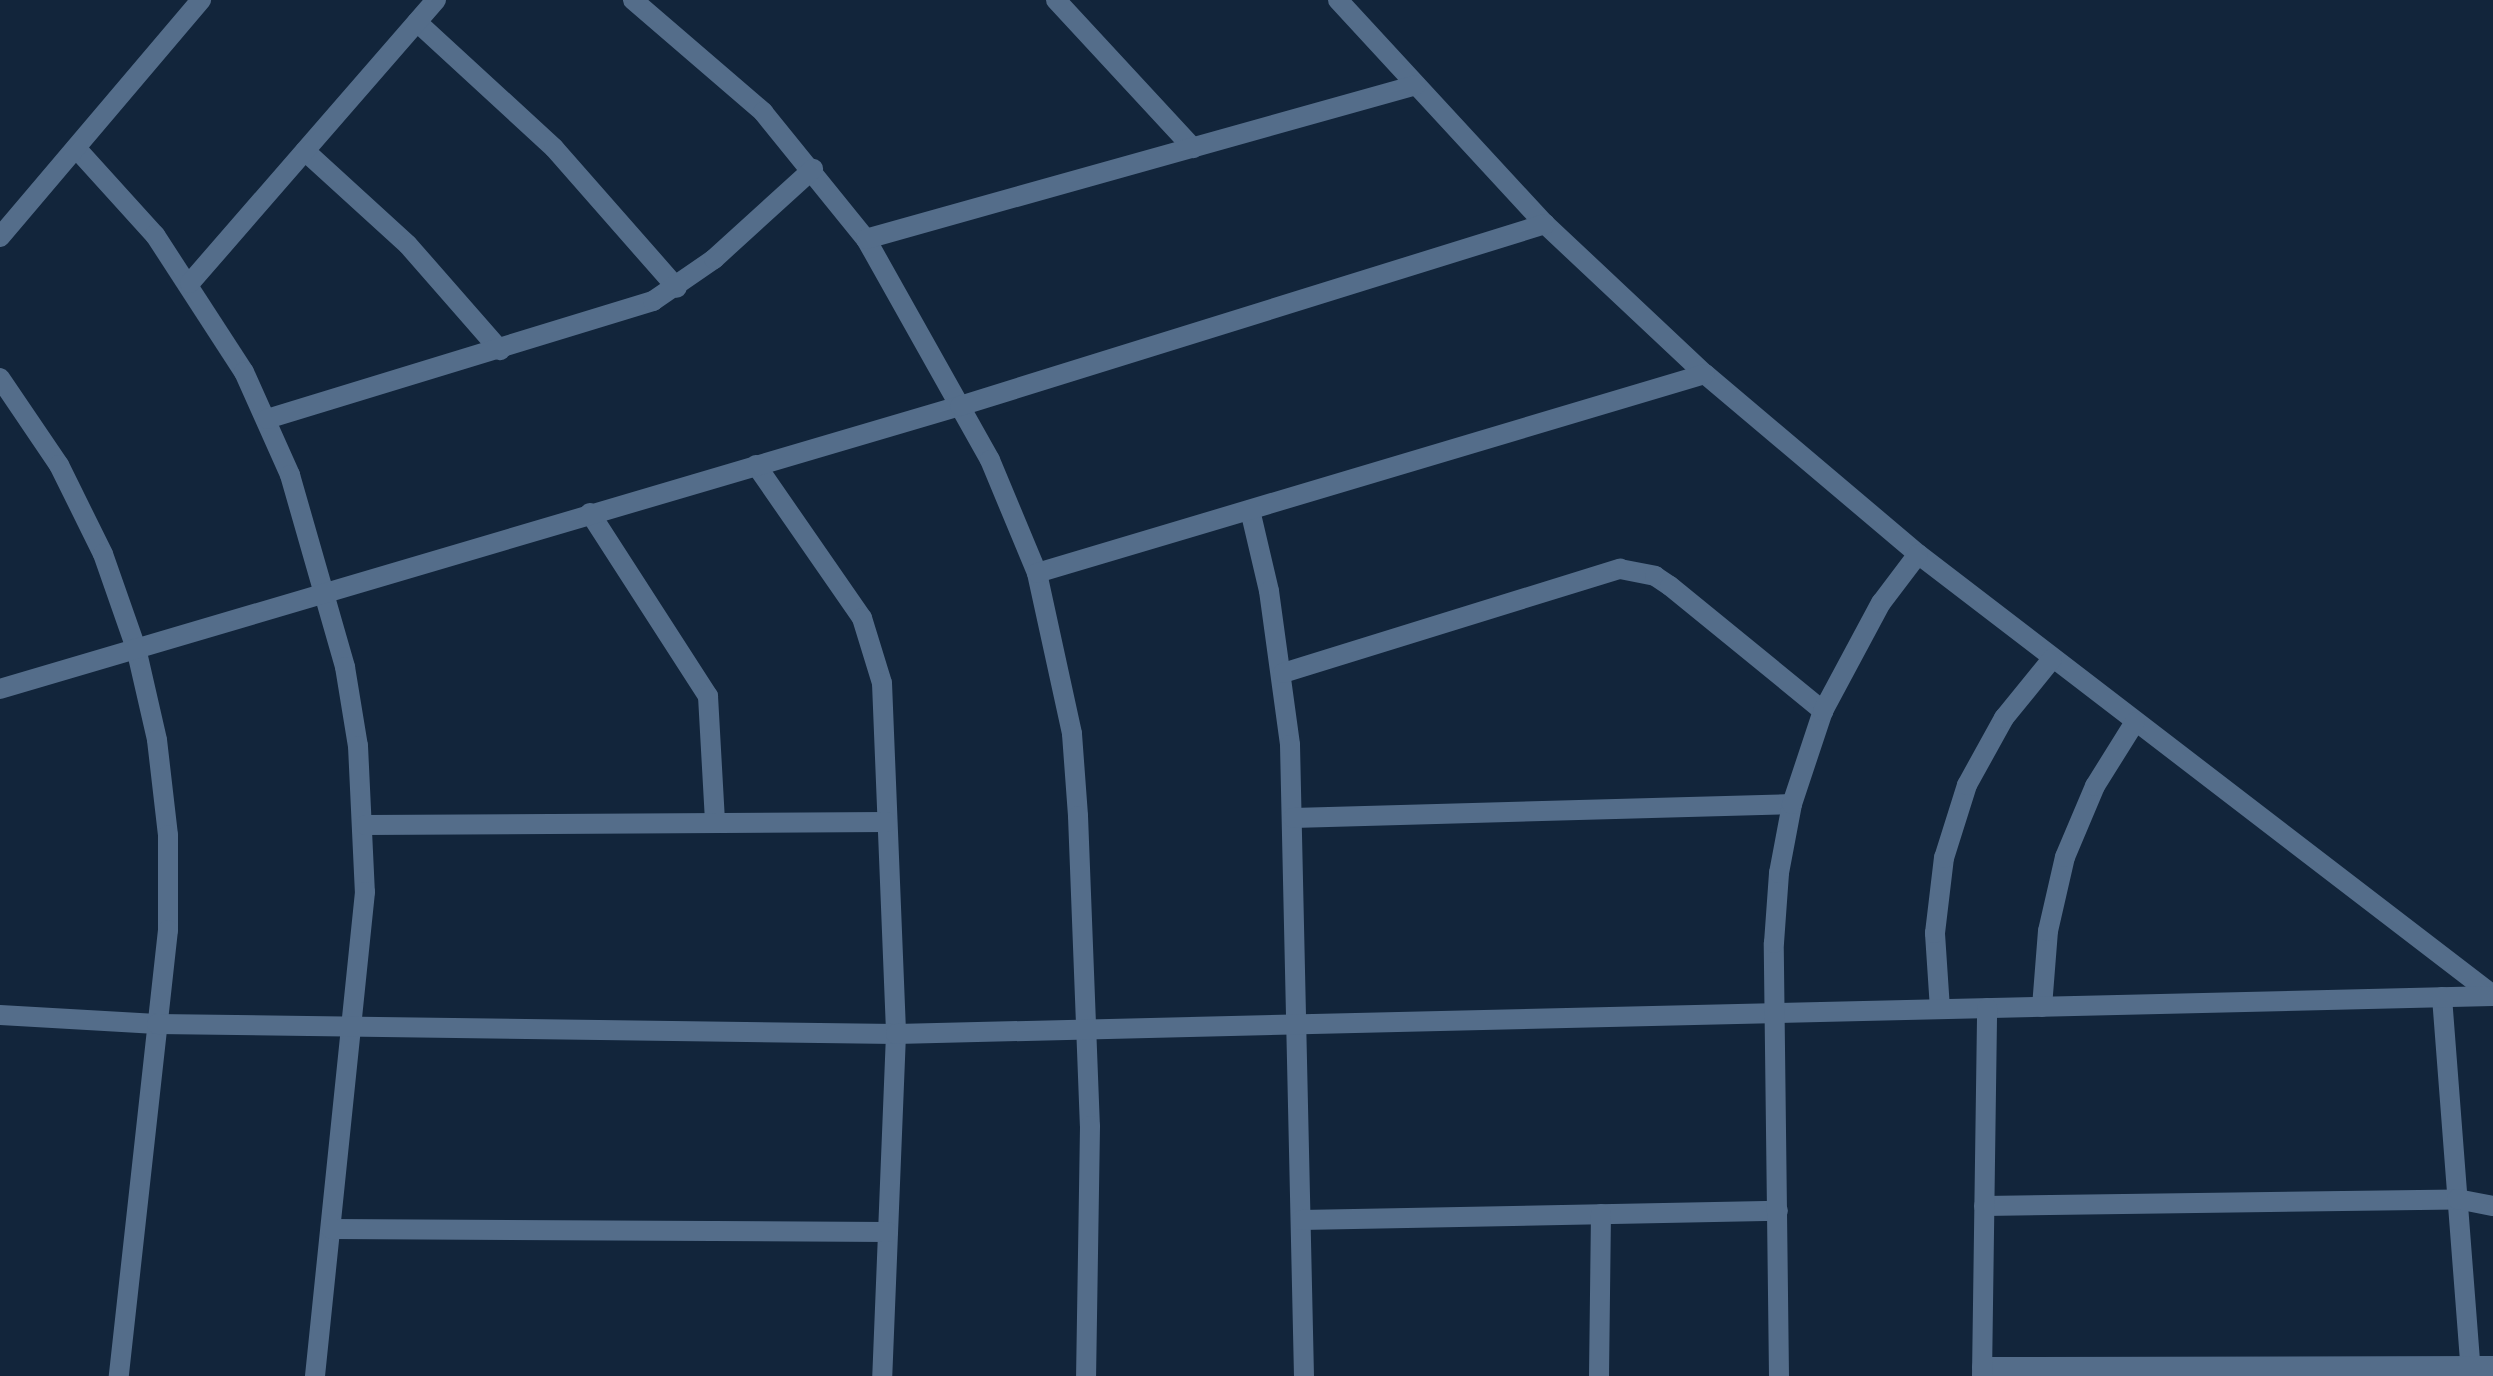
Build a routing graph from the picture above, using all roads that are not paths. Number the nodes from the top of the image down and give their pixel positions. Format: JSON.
{"nodes":[{"id":1,"x":201,"y":0,"type":"edge"},
{"id":2,"x":436,"y":0,"type":"edge"},
{"id":3,"x":633,"y":0,"type":"edge"},
{"id":4,"x":1056,"y":0,"type":"edge"},
{"id":5,"x":1338,"y":0,"type":"edge"},
{"id":6,"x":417,"y":22,"type":"junction"},
{"id":7,"x":1416,"y":85,"type":"junction"},
{"id":8,"x":76,"y":148,"type":"junction"},
{"id":9,"x":1193,"y":148,"type":"junction"},
{"id":10,"x":305,"y":151,"type":"junction"},
{"id":11,"x":813,"y":169,"type":"junction"},
{"id":12,"x":1545,"y":224,"type":"junction"},
{"id":13,"x":0,"y":237,"type":"edge"},
{"id":14,"x":866,"y":239,"type":"junction"},
{"id":15,"x":190,"y":283,"type":"junction"},
{"id":16,"x":677,"y":288,"type":"junction"},
{"id":17,"x":500,"y":350,"type":"junction"},
{"id":18,"x":1705,"y":374,"type":"junction"},
{"id":19,"x":0,"y":378,"type":"edge"},
{"id":20,"x":960,"y":406,"type":"junction"},
{"id":21,"x":267,"y":419,"type":"junction"},
{"id":22,"x":756,"y":465,"type":"junction"},
{"id":23,"x":1250,"y":510,"type":"junction"},
{"id":24,"x":590,"y":513,"type":"junction"},
{"id":25,"x":1918,"y":554,"type":"junction"},
{"id":26,"x":1037,"y":573,"type":"junction"},
{"id":27,"x":326,"y":590,"type":"junction"},
{"id":28,"x":136,"y":648,"type":"junction"},
{"id":29,"x":2052,"y":659,"type":"junction"},
{"id":30,"x":1283,"y":673,"type":"junction"},
{"id":31,"x":0,"y":689,"type":"edge"},
{"id":32,"x":1823,"y":711,"type":"junction"},
{"id":33,"x":2135,"y":722,"type":"junction"},
{"id":34,"x":1792,"y":804,"type":"junction"},
{"id":35,"x":1293,"y":818,"type":"junction"},
{"id":36,"x":887,"y":822,"type":"junction"},
{"id":37,"x":715,"y":823,"type":"junction"},
{"id":38,"x":365,"y":825,"type":"junction"},
{"id":39,"x":2493,"y":995,"type":"edge"},
{"id":40,"x":2442,"y":997,"type":"junction"},
{"id":41,"x":2042,"y":1007,"type":"junction"},
{"id":42,"x":1987,"y":1008,"type":"junction"},
{"id":43,"x":1940,"y":1009,"type":"junction"},
{"id":44,"x":1777,"y":1012,"type":"junction"},
{"id":45,"x":0,"y":1015,"type":"edge"},
{"id":46,"x":157,"y":1024,"type":"junction"},
{"id":47,"x":1298,"y":1024,"type":"junction"},
{"id":48,"x":353,"y":1026,"type":"junction"},
{"id":49,"x":1086,"y":1030,"type":"junction"},
{"id":50,"x":896,"y":1034,"type":"junction"},
{"id":51,"x":2457,"y":1199,"type":"junction"},
{"id":52,"x":1984,"y":1206,"type":"junction"},
{"id":53,"x":2493,"y":1206,"type":"edge"},
{"id":54,"x":1778,"y":1211,"type":"junction"},
{"id":55,"x":1601,"y":1214,"type":"junction"},
{"id":56,"x":1301,"y":1220,"type":"junction"},
{"id":57,"x":331,"y":1229,"type":"junction"},
{"id":58,"x":888,"y":1232,"type":"junction"},
{"id":59,"x":2493,"y":1366,"type":"edge"},
{"id":60,"x":1982,"y":1371,"type":"edge"},
{"id":61,"x":2470,"y":1371,"type":"edge"},
{"id":62,"x":119,"y":1376,"type":"edge"},
{"id":63,"x":315,"y":1376,"type":"edge"},
{"id":64,"x":882,"y":1376,"type":"edge"},
{"id":65,"x":1086,"y":1376,"type":"edge"},
{"id":66,"x":1304,"y":1376,"type":"edge"},
{"id":67,"x":1599,"y":1376,"type":"edge"},
{"id":68,"x":1779,"y":1376,"type":"edge"}],
"edges":[{"from":1,"to":8,"type":"street"},
{"from":2,"to":6,"type":"street"},
{"from":3,"to":11,"type":"street"},
{"from":4,"to":9,"type":"street"},
{"from":5,"to":7,"type":"street"},
{"from":6,"to":10,"type":"street"},
{"from":6,"to":16,"type":"street"},
{"from":7,"to":9,"type":"street"},
{"from":7,"to":12,"type":"street"},
{"from":8,"to":13,"type":"street"},
{"from":8,"to":15,"type":"street"},
{"from":9,"to":14,"type":"street"},
{"from":10,"to":15,"type":"street"},
{"from":10,"to":17,"type":"street"},
{"from":11,"to":14,"type":"street"},
{"from":11,"to":16,"type":"street"},
{"from":12,"to":18,"type":"street"},
{"from":12,"to":20,"type":"street"},
{"from":14,"to":20,"type":"street"},
{"from":15,"to":21,"type":"street"},
{"from":16,"to":17,"type":"street"},
{"from":17,"to":21,"type":"street"},
{"from":18,"to":23,"type":"street"},
{"from":18,"to":25,"type":"street"},
{"from":19,"to":28,"type":"street"},
{"from":20,"to":22,"type":"street"},
{"from":20,"to":26,"type":"street"},
{"from":21,"to":27,"type":"street"},
{"from":22,"to":24,"type":"street"},
{"from":22,"to":36,"type":"street"},
{"from":23,"to":26,"type":"street"},
{"from":23,"to":30,"type":"street"},
{"from":24,"to":27,"type":"street"},
{"from":24,"to":37,"type":"street"},
{"from":25,"to":29,"type":"street"},
{"from":25,"to":32,"type":"street"},
{"from":26,"to":49,"type":"street"},
{"from":27,"to":28,"type":"street"},
{"from":27,"to":38,"type":"street"},
{"from":28,"to":31,"type":"street"},
{"from":28,"to":46,"type":"street"},
{"from":29,"to":33,"type":"street"},
{"from":29,"to":43,"type":"street"},
{"from":30,"to":32,"type":"street"},
{"from":30,"to":35,"type":"street"},
{"from":32,"to":34,"type":"street"},
{"from":33,"to":39,"type":"street"},
{"from":33,"to":41,"type":"street"},
{"from":34,"to":35,"type":"street"},
{"from":34,"to":44,"type":"street"},
{"from":35,"to":47,"type":"street"},
{"from":36,"to":37,"type":"street"},
{"from":36,"to":50,"type":"street"},
{"from":37,"to":38,"type":"street"},
{"from":38,"to":48,"type":"street"},
{"from":39,"to":40,"type":"street"},
{"from":40,"to":41,"type":"street"},
{"from":40,"to":51,"type":"street"},
{"from":41,"to":42,"type":"street"},
{"from":42,"to":43,"type":"street"},
{"from":42,"to":52,"type":"street"},
{"from":43,"to":44,"type":"street"},
{"from":44,"to":47,"type":"street"},
{"from":44,"to":54,"type":"street"},
{"from":45,"to":46,"type":"street"},
{"from":46,"to":48,"type":"street"},
{"from":46,"to":62,"type":"street"},
{"from":47,"to":49,"type":"street"},
{"from":47,"to":56,"type":"street"},
{"from":48,"to":50,"type":"street"},
{"from":48,"to":57,"type":"street"},
{"from":49,"to":50,"type":"street"},
{"from":49,"to":65,"type":"street"},
{"from":50,"to":58,"type":"street"},
{"from":51,"to":52,"type":"street"},
{"from":51,"to":53,"type":"street"},
{"from":51,"to":61,"type":"street"},
{"from":52,"to":60,"type":"street"},
{"from":54,"to":55,"type":"street"},
{"from":54,"to":68,"type":"street"},
{"from":55,"to":56,"type":"street"},
{"from":55,"to":67,"type":"street"},
{"from":56,"to":66,"type":"street"},
{"from":57,"to":58,"type":"street"},
{"from":57,"to":63,"type":"street"},
{"from":58,"to":64,"type":"street"},
{"from":59,"to":61,"type":"street"},
{"from":60,"to":61,"type":"street"}]}
